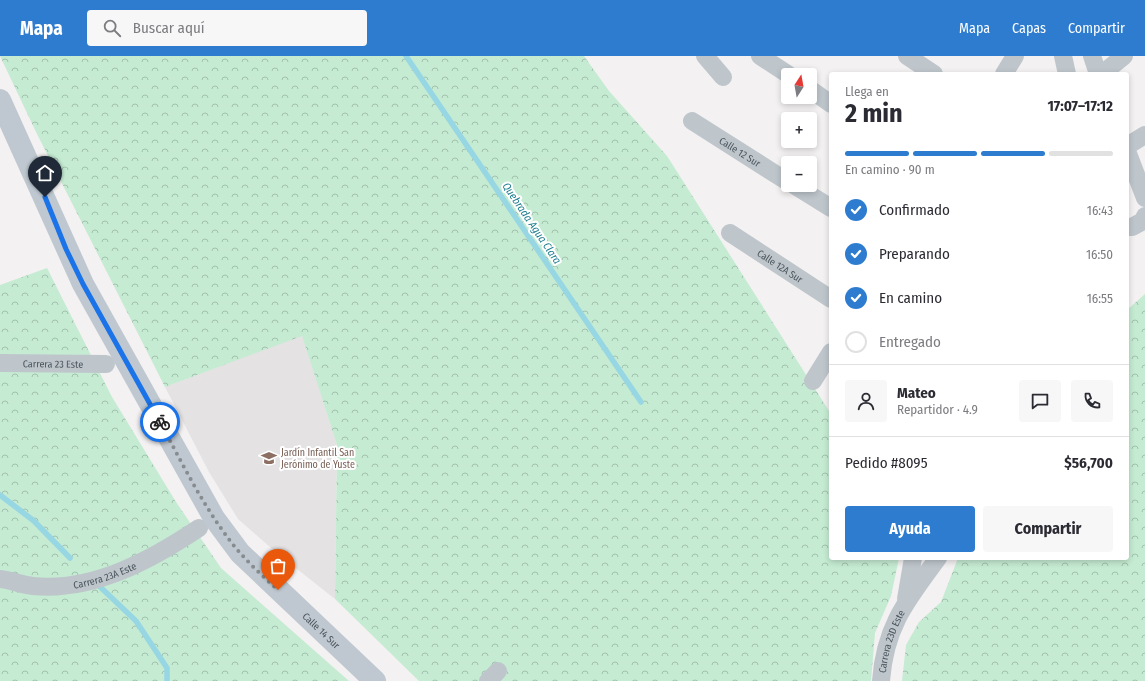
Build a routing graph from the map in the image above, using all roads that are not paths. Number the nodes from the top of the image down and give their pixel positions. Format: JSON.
{"nodes":[{"id":1,"x":705,"y":56,"type":"edge"},
{"id":2,"x":760,"y":56,"type":"edge"},
{"id":3,"x":907,"y":56,"type":"edge"},
{"id":4,"x":1015,"y":56,"type":"edge"},
{"id":5,"x":1063,"y":56,"type":"edge"},
{"id":6,"x":1092,"y":56,"type":"edge"},
{"id":7,"x":1124,"y":56,"type":"edge"},
{"id":8,"x":781,"y":70,"type":"edge"},
{"id":9,"x":931,"y":72,"type":"edge"},
{"id":10,"x":1005,"y":72,"type":"edge"},
{"id":11,"x":1067,"y":72,"type":"edge"},
{"id":12,"x":1097,"y":72,"type":"edge"},
{"id":13,"x":1104,"y":72,"type":"edge"},
{"id":14,"x":723,"y":77,"type":"dead end"},
{"id":15,"x":817,"y":95,"type":"edge"},
{"id":16,"x":0,"y":100,"type":"edge"},
{"id":17,"x":829,"y":103,"type":"edge"},
{"id":18,"x":692,"y":121,"type":"dead end"},
{"id":19,"x":1145,"y":136,"type":"edge"},
{"id":20,"x":1129,"y":145,"type":"edge"},
{"id":21,"x":1129,"y":156,"type":"edge"},
{"id":22,"x":781,"y":178,"type":"edge"},
{"id":23,"x":805,"y":192,"type":"edge"},
{"id":24,"x":1145,"y":198,"type":"edge"},
{"id":25,"x":829,"y":207,"type":"edge"},
{"id":26,"x":1145,"y":216,"type":"edge"},
{"id":27,"x":1129,"y":227,"type":"edge"},
{"id":28,"x":730,"y":233,"type":"dead end"},
{"id":29,"x":829,"y":298,"type":"edge"},
{"id":30,"x":829,"y":355,"type":"edge"},
{"id":31,"x":0,"y":363,"type":"edge"},
{"id":32,"x":106,"y":364,"type":"dead end"},
{"id":33,"x":813,"y":381,"type":"dead end"},
{"id":34,"x":199,"y":528,"type":"dead end"},
{"id":35,"x":913,"y":560,"type":"edge"},
{"id":36,"x":936,"y":560,"type":"edge"},
{"id":37,"x":0,"y":579,"type":"edge"},
{"id":38,"x":905,"y":602,"type":"junction"},
{"id":39,"x":375,"y":681,"type":"edge"},
{"id":40,"x":881,"y":681,"type":"edge"}],
"edges":[{"from":1,"to":14,"type":"street"},
{"from":2,"to":8,"type":"street"},
{"from":3,"to":9,"type":"street"},
{"from":4,"to":10,"type":"street"},
{"from":5,"to":11,"type":"street"},
{"from":6,"to":12,"type":"street"},
{"from":7,"to":13,"type":"street"},
{"from":15,"to":17,"type":"street"},
{"from":16,"to":39,"type":"street","name":"Calle 14 Sur"},
{"from":18,"to":22,"type":"street","name":"Calle 12 Sur"},
{"from":19,"to":20,"type":"street"},
{"from":21,"to":24,"type":"street"},
{"from":23,"to":25,"type":"street"},
{"from":26,"to":27,"type":"street"},
{"from":28,"to":29,"type":"street","name":"Calle 12A Sur"},
{"from":30,"to":33,"type":"street"},
{"from":31,"to":32,"type":"street","name":"Carrera 23 Este"},
{"from":34,"to":37,"type":"street","name":"Carrera 23A Este"},
{"from":35,"to":38,"type":"street","name":"Carrera 23D Este"},
{"from":36,"to":38,"type":"street","name":"Carrera 23D Este"},
{"from":38,"to":40,"type":"street","name":"Carrera 23D Este"}]}
